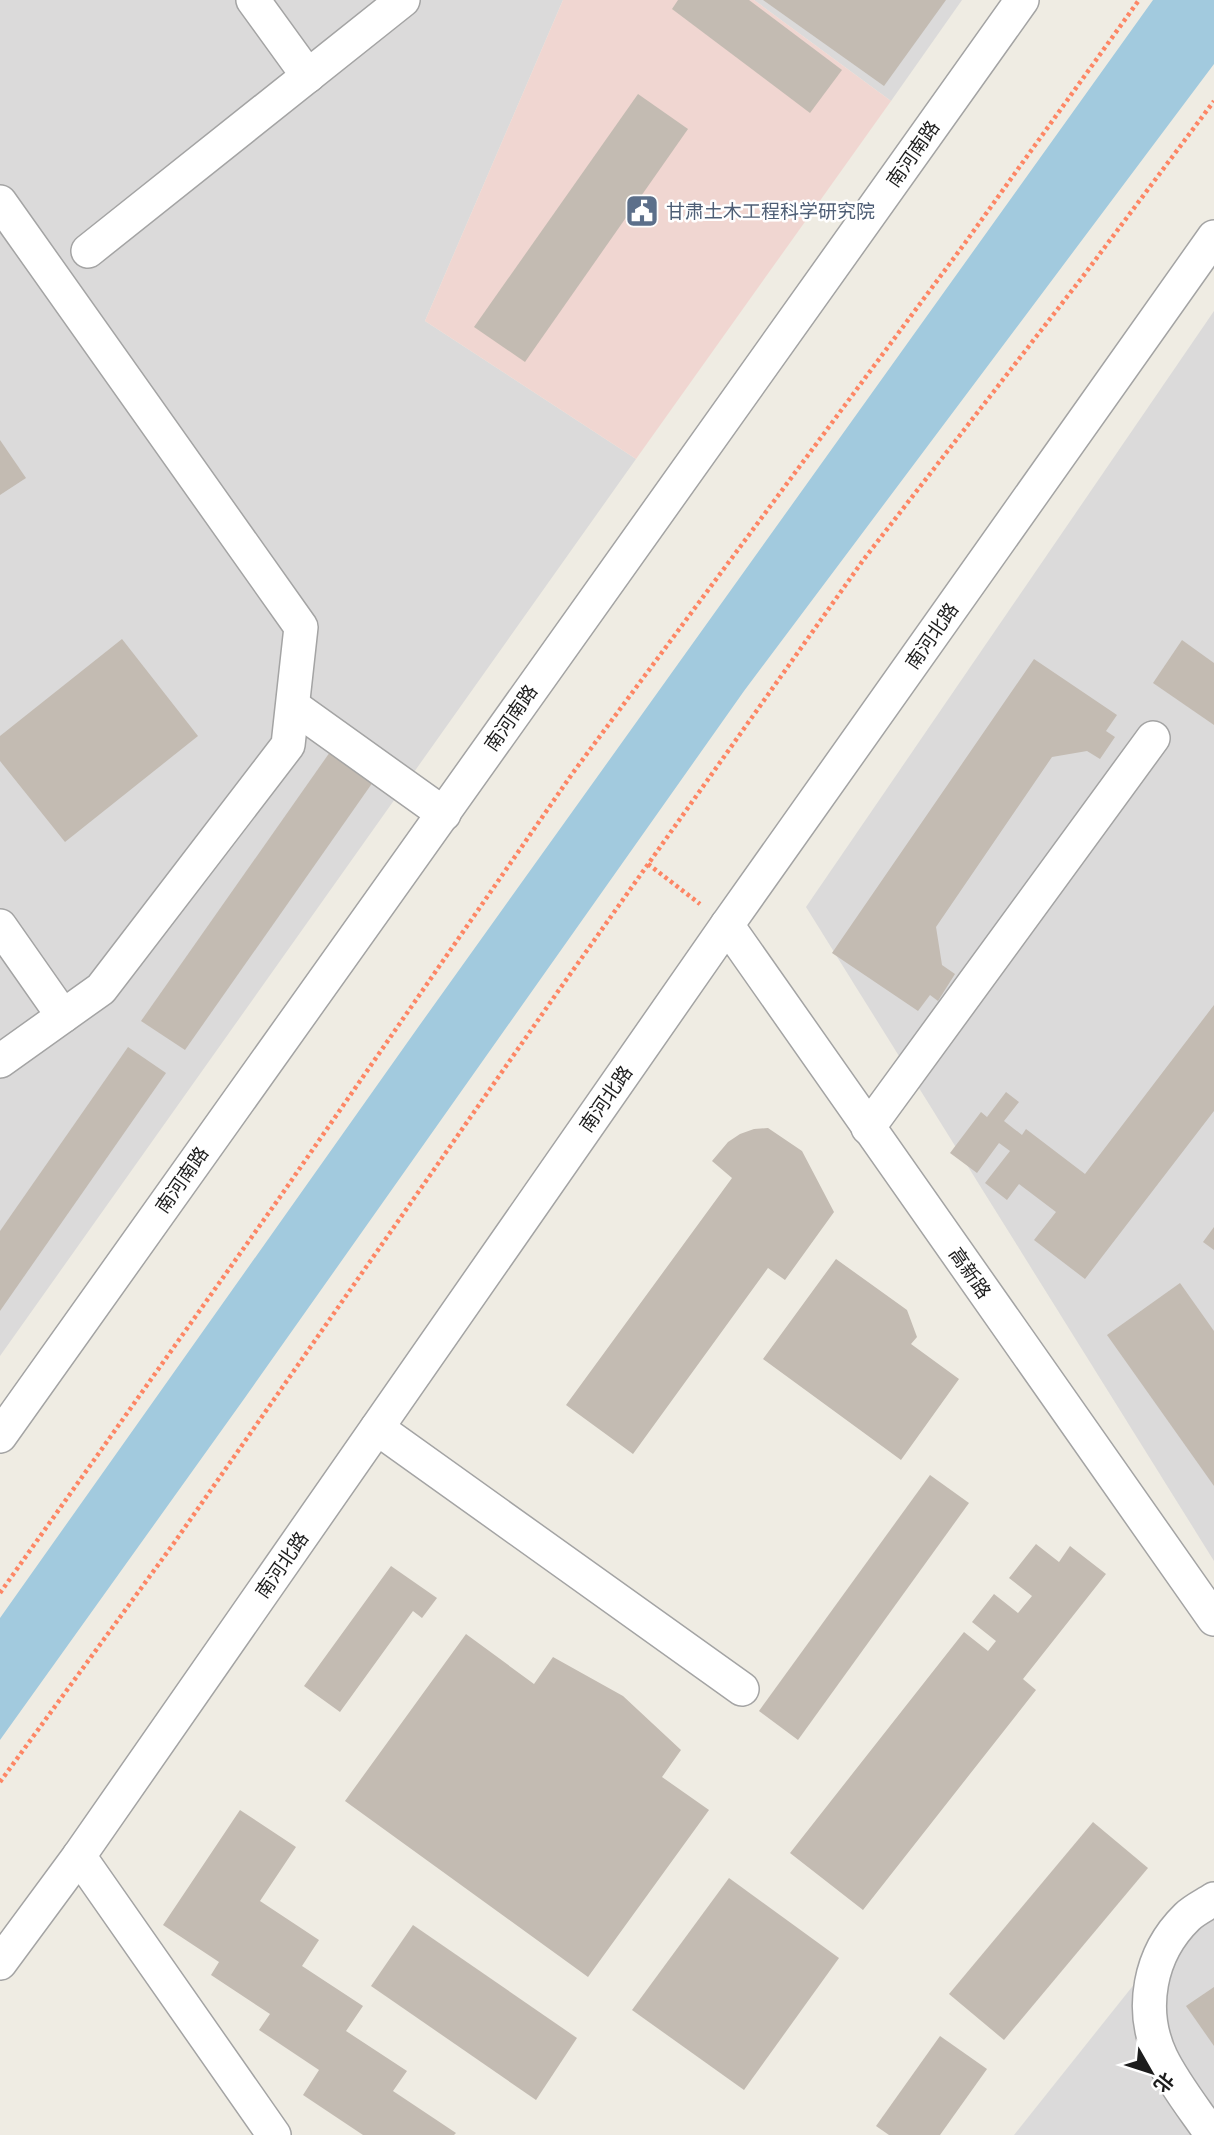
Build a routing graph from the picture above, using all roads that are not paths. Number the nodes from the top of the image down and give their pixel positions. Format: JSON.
{"nodes":[{"id":1,"x":253,"y":0,"type":"edge"},
{"id":2,"x":403,"y":0,"type":"edge"},
{"id":3,"x":1022,"y":0,"type":"edge"},
{"id":4,"x":308,"y":76,"type":"junction"},
{"id":5,"x":0,"y":202,"type":"edge"},
{"id":6,"x":1214,"y":237,"type":"edge"},
{"id":7,"x":88,"y":251,"type":"dead end"},
{"id":8,"x":293,"y":706,"type":"junction"},
{"id":9,"x":1153,"y":738,"type":"dead end"},
{"id":10,"x":443,"y":814,"type":"junction"},
{"id":11,"x":727,"y":925,"type":"junction"},
{"id":12,"x":0,"y":926,"type":"edge"},
{"id":13,"x":63,"y":1016,"type":"junction"},
{"id":14,"x":0,"y":1061,"type":"edge"},
{"id":15,"x":868,"y":1128,"type":"junction"},
{"id":16,"x":377,"y":1428,"type":"junction"},
{"id":17,"x":0,"y":1436,"type":"edge"},
{"id":18,"x":1214,"y":1619,"type":"edge"},
{"id":19,"x":742,"y":1689,"type":"dead end"},
{"id":20,"x":79,"y":1856,"type":"junction"},
{"id":21,"x":1214,"y":1899,"type":"edge"},
{"id":22,"x":0,"y":1963,"type":"edge"},
{"id":23,"x":274,"y":2135,"type":"edge"},
{"id":24,"x":1212,"y":2135,"type":"edge"}],
"edges":[{"from":1,"to":4,"type":"street"},
{"from":2,"to":4,"type":"street"},
{"from":3,"to":10,"type":"street","name":"南河南路"},
{"from":4,"to":7,"type":"street"},
{"from":5,"to":8,"type":"street"},
{"from":6,"to":11,"type":"street","name":"南河北路"},
{"from":8,"to":10,"type":"street"},
{"from":8,"to":13,"type":"street"},
{"from":9,"to":15,"type":"street"},
{"from":10,"to":17,"type":"street","name":"南河南路"},
{"from":11,"to":15,"type":"street","name":"高新路"},
{"from":11,"to":16,"type":"street","name":"南河北路"},
{"from":12,"to":13,"type":"street"},
{"from":13,"to":14,"type":"street"},
{"from":15,"to":18,"type":"street","name":"高新路"},
{"from":16,"to":19,"type":"street"},
{"from":16,"to":20,"type":"street","name":"南河北路"},
{"from":20,"to":22,"type":"street","name":"南河北路"},
{"from":20,"to":23,"type":"street"},
{"from":21,"to":24,"type":"street"}]}
